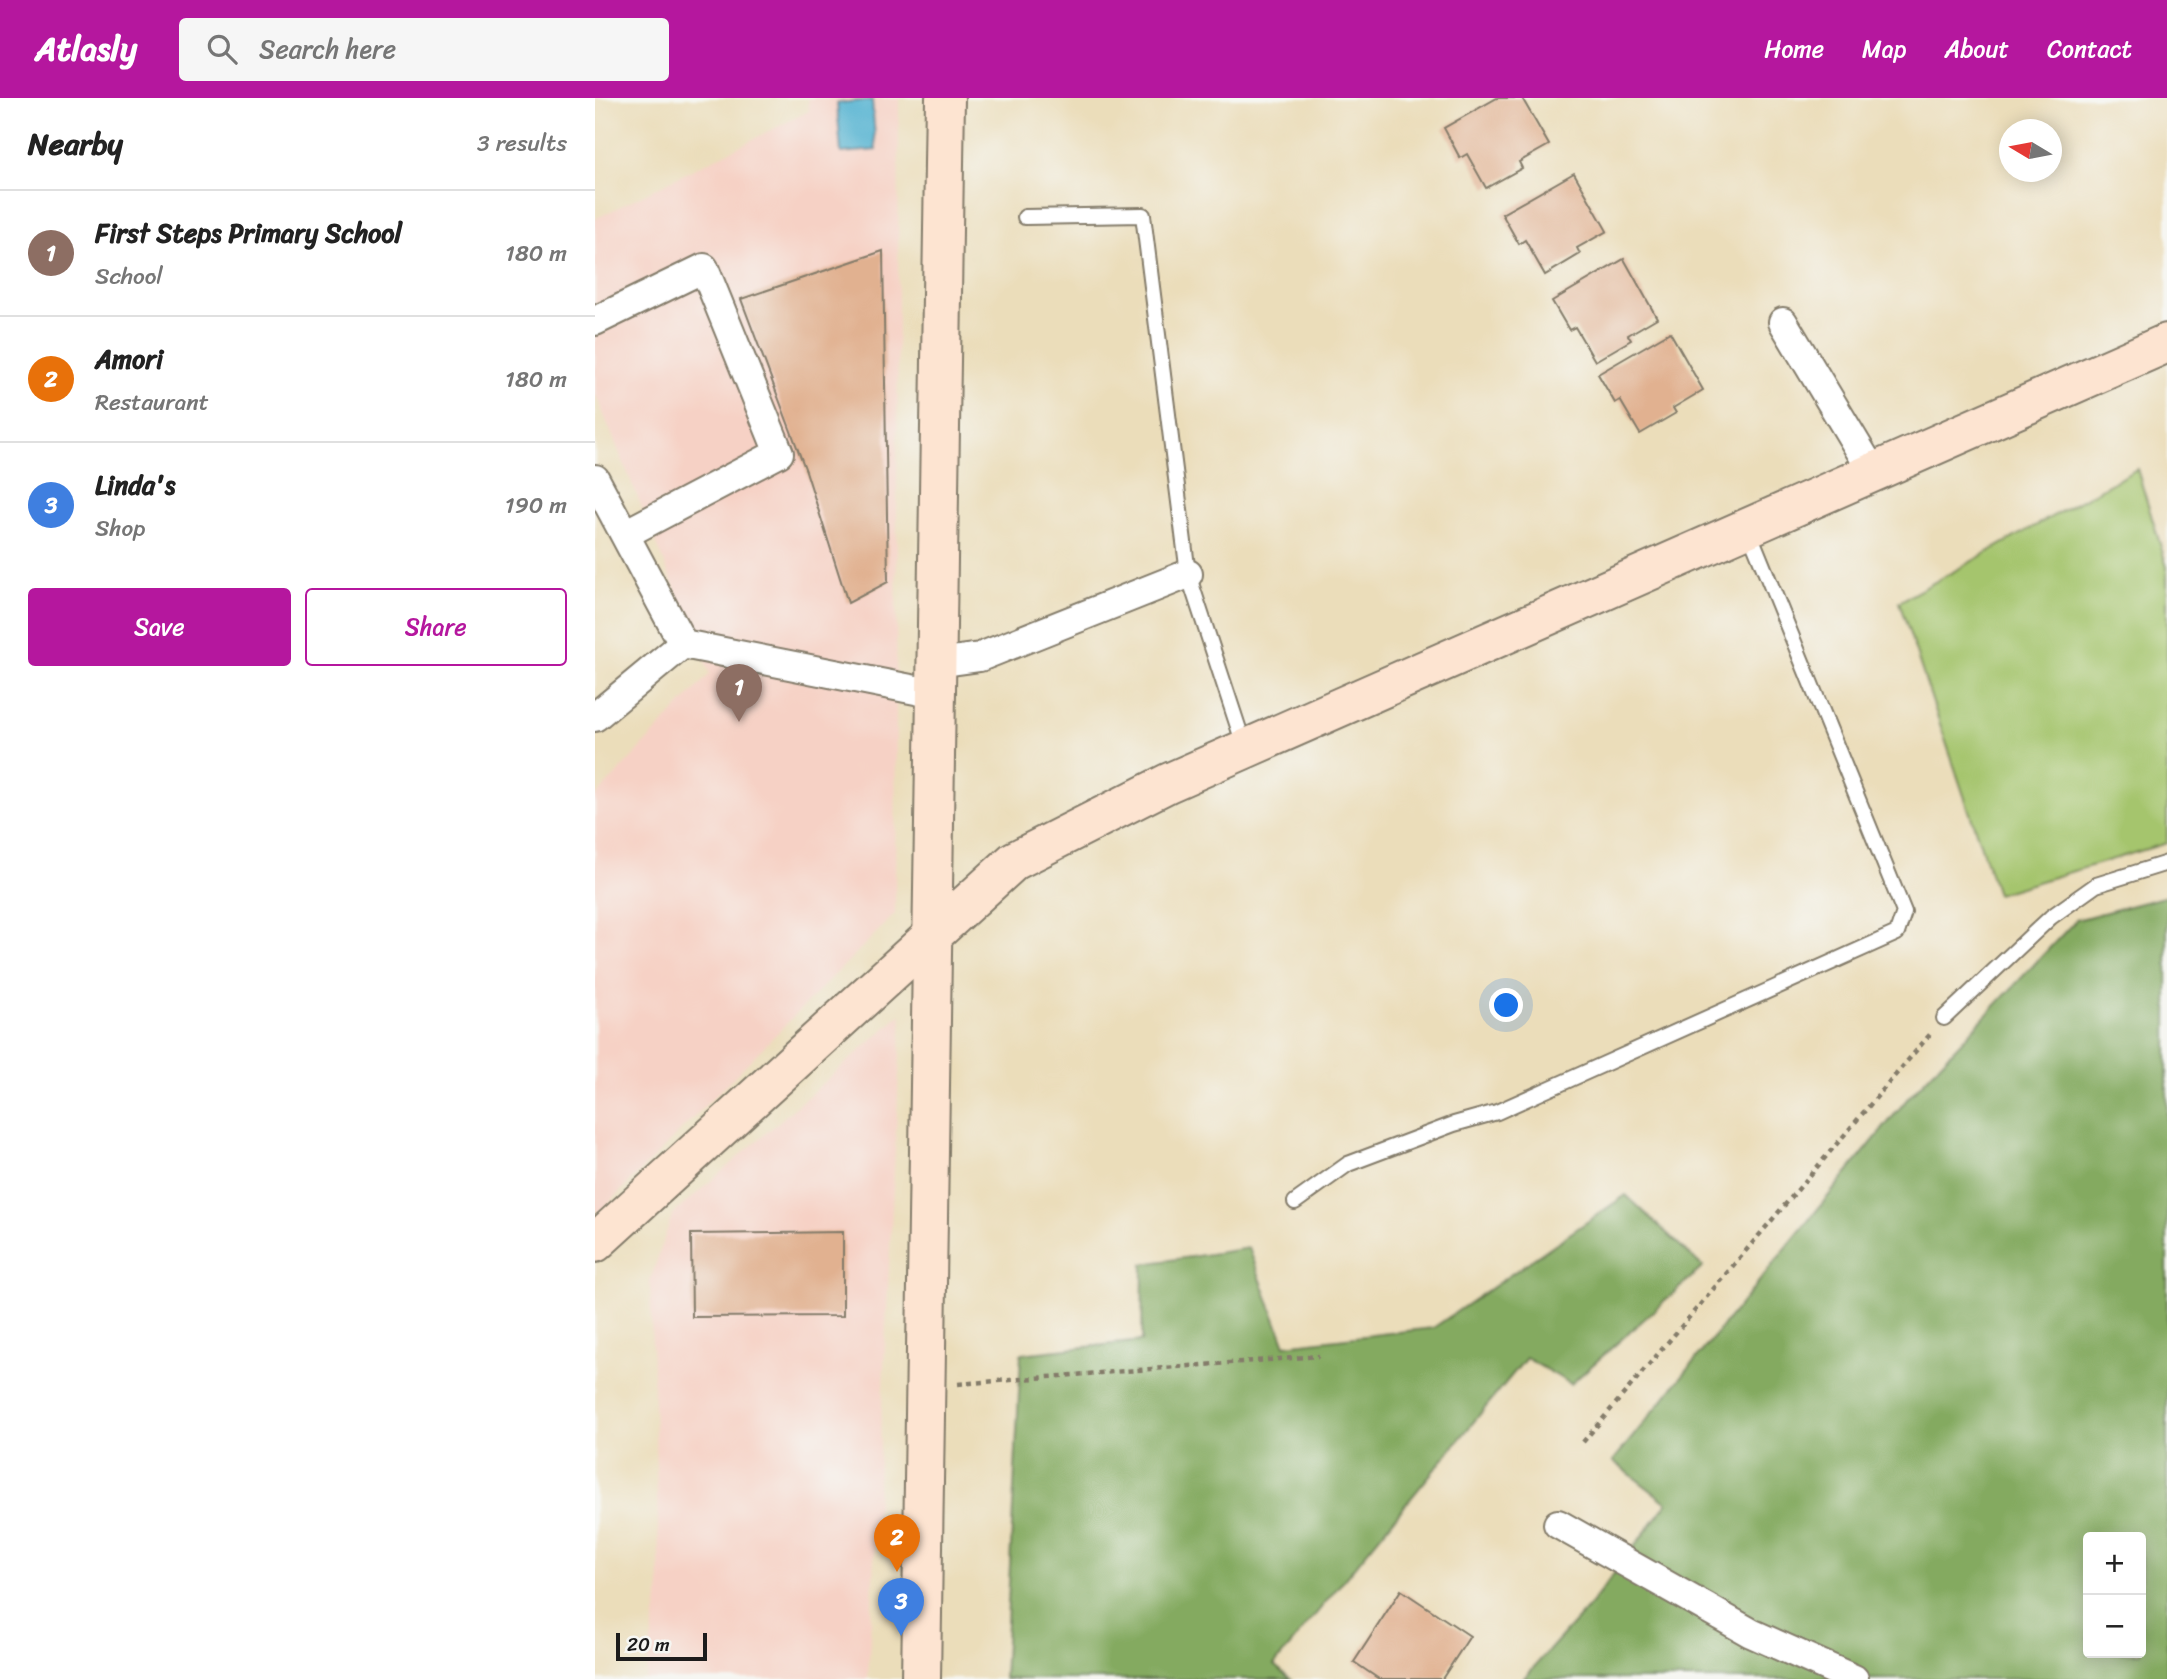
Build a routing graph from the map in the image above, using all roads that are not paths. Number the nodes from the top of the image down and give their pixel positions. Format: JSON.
{"nodes":[{"id":1,"x":944,"y":98,"type":"edge"},
{"id":2,"x":1025,"y":217,"type":"dead end"},
{"id":3,"x":595,"y":321,"type":"edge"},
{"id":4,"x":1783,"y":323,"type":"dead end"},
{"id":5,"x":2167,"y":342,"type":"edge"},
{"id":6,"x":1873,"y":472,"type":"junction"},
{"id":7,"x":595,"y":479,"type":"edge"},
{"id":8,"x":1747,"y":528,"type":"junction"},
{"id":9,"x":625,"y":534,"type":"junction"},
{"id":10,"x":1188,"y":575,"type":"junction"},
{"id":11,"x":683,"y":644,"type":"junction"},
{"id":12,"x":936,"y":678,"type":"junction"},
{"id":13,"x":595,"y":717,"type":"edge"},
{"id":14,"x":1245,"y":749,"type":"junction"},
{"id":15,"x":2167,"y":863,"type":"edge"},
{"id":16,"x":933,"y":937,"type":"junction"},
{"id":17,"x":1944,"y":1018,"type":"road end"},
{"id":18,"x":1295,"y":1202,"type":"dead end"},
{"id":19,"x":595,"y":1243,"type":"edge"},
{"id":20,"x":1558,"y":1524,"type":"dead end"},
{"id":21,"x":921,"y":1679,"type":"edge"},
{"id":22,"x":1854,"y":1679,"type":"edge"}],
"edges":[{"from":1,"to":12,"type":"street"},
{"from":2,"to":10,"type":"lane"},
{"from":3,"to":9,"type":"street"},
{"from":4,"to":6,"type":"street"},
{"from":5,"to":6,"type":"street"},
{"from":6,"to":8,"type":"street"},
{"from":7,"to":9,"type":"street"},
{"from":8,"to":14,"type":"street"},
{"from":8,"to":18,"type":"lane"},
{"from":9,"to":11,"type":"street"},
{"from":10,"to":12,"type":"street"},
{"from":10,"to":14,"type":"lane"},
{"from":11,"to":12,"type":"street"},
{"from":11,"to":13,"type":"street"},
{"from":12,"to":16,"type":"street"},
{"from":14,"to":16,"type":"street"},
{"from":15,"to":17,"type":"lane"},
{"from":16,"to":19,"type":"street"},
{"from":16,"to":21,"type":"street"},
{"from":20,"to":22,"type":"street"}]}
